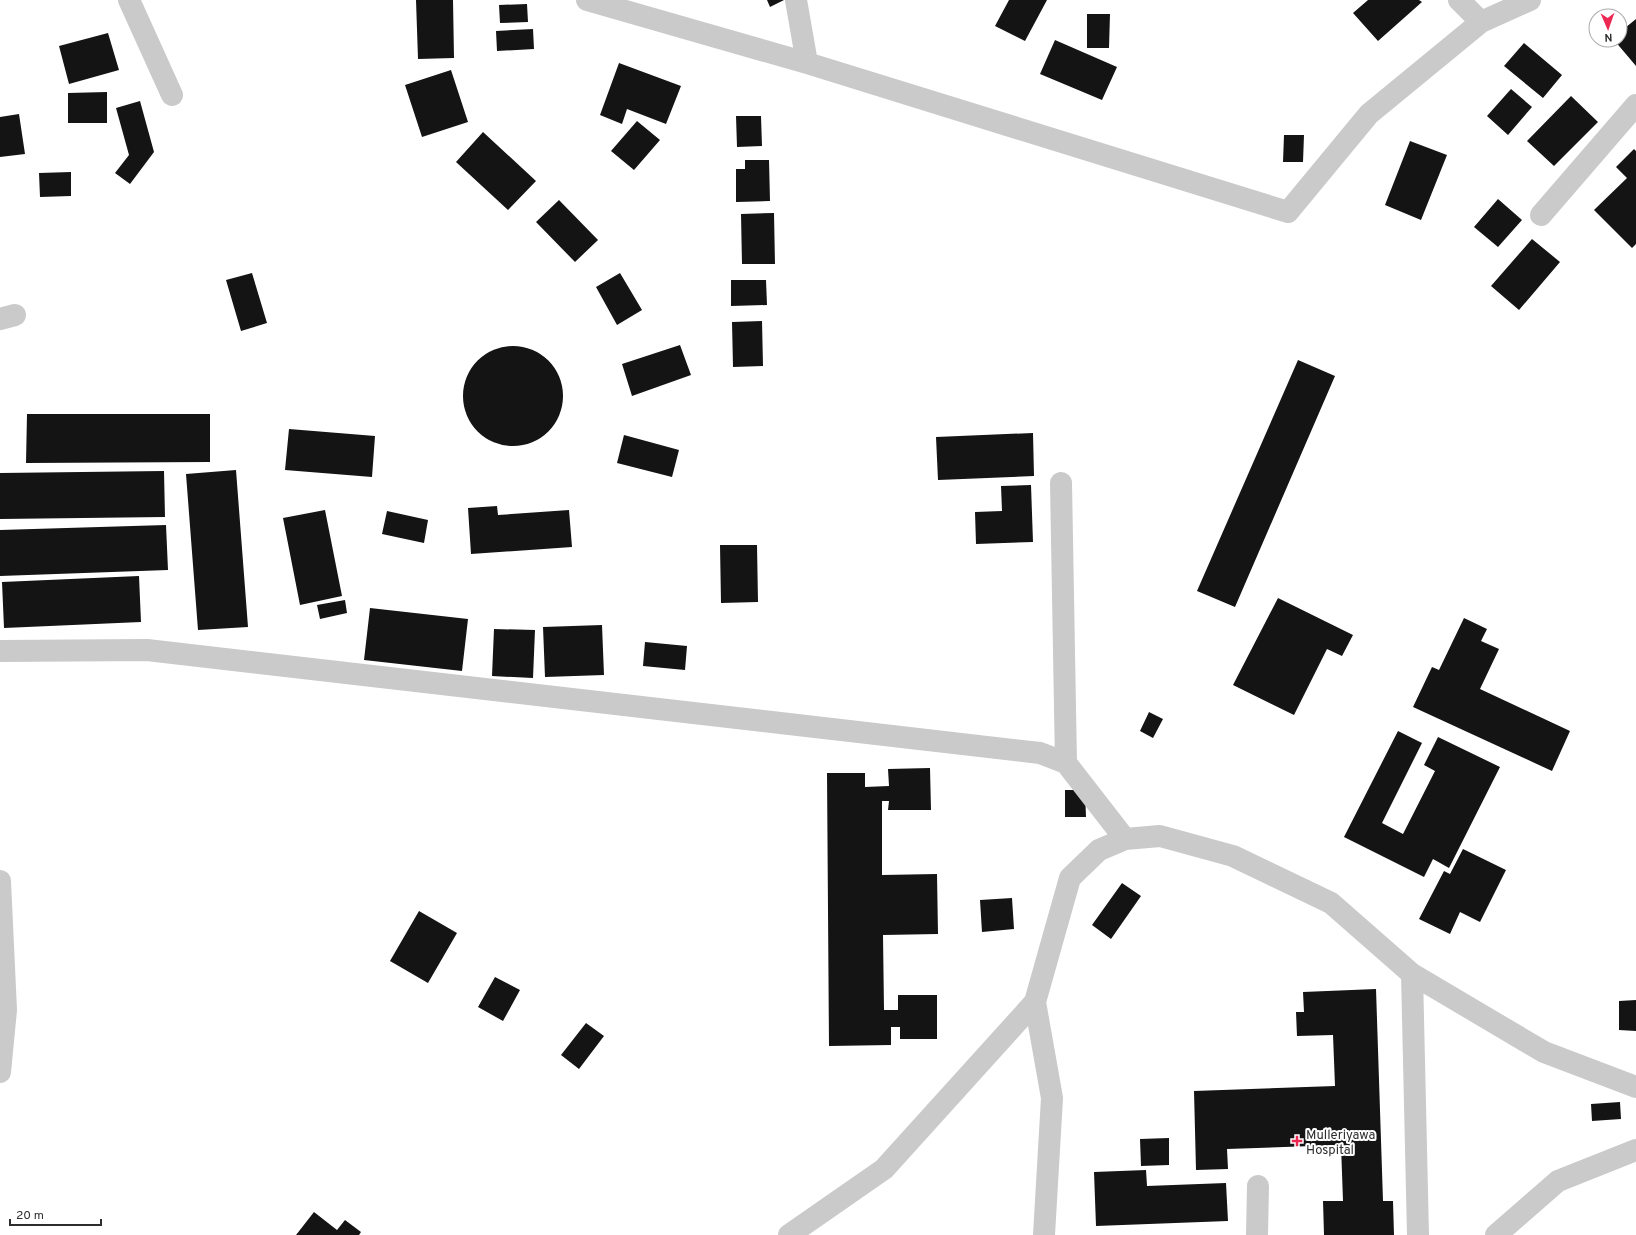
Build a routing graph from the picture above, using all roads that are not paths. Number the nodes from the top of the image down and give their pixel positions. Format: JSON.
{"nodes":[{"id":1,"x":129,"y":0,"type":"edge"},
{"id":2,"x":586,"y":0,"type":"edge"},
{"id":3,"x":796,"y":0,"type":"edge"},
{"id":4,"x":1459,"y":0,"type":"edge"},
{"id":5,"x":1530,"y":0,"type":"edge"},
{"id":6,"x":1481,"y":22,"type":"junction"},
{"id":7,"x":807,"y":63,"type":"junction"},
{"id":8,"x":172,"y":95,"type":"dead end"},
{"id":9,"x":1636,"y":105,"type":"edge"},
{"id":10,"x":1541,"y":215,"type":"dead end"},
{"id":11,"x":1062,"y":483,"type":"dead end"},
{"id":12,"x":0,"y":651,"type":"edge"},
{"id":13,"x":1066,"y":763,"type":"junction"},
{"id":14,"x":1124,"y":839,"type":"junction"},
{"id":15,"x":0,"y":881,"type":"edge"},
{"id":16,"x":1412,"y":974,"type":"junction"},
{"id":17,"x":1035,"y":1002,"type":"junction"},
{"id":18,"x":3,"y":1010,"type":"edge"},
{"id":19,"x":0,"y":1072,"type":"edge"},
{"id":20,"x":1636,"y":1087,"type":"edge"},
{"id":21,"x":1636,"y":1150,"type":"edge"},
{"id":22,"x":1258,"y":1186,"type":"dead end"},
{"id":23,"x":789,"y":1235,"type":"edge"},
{"id":24,"x":1044,"y":1235,"type":"edge"},
{"id":25,"x":1257,"y":1235,"type":"edge"},
{"id":26,"x":1418,"y":1235,"type":"edge"},
{"id":27,"x":1496,"y":1235,"type":"edge"}],
"edges":[{"from":1,"to":8,"type":"street"},
{"from":2,"to":7,"type":"street"},
{"from":3,"to":7,"type":"street"},
{"from":4,"to":6,"type":"street"},
{"from":5,"to":6,"type":"street"},
{"from":6,"to":7,"type":"street"},
{"from":9,"to":10,"type":"street"},
{"from":11,"to":13,"type":"street"},
{"from":12,"to":13,"type":"street"},
{"from":13,"to":14,"type":"street"},
{"from":14,"to":16,"type":"street"},
{"from":14,"to":17,"type":"street"},
{"from":15,"to":18,"type":"street"},
{"from":16,"to":20,"type":"street"},
{"from":16,"to":26,"type":"street"},
{"from":17,"to":23,"type":"street"},
{"from":17,"to":24,"type":"street"},
{"from":18,"to":19,"type":"street"},
{"from":21,"to":27,"type":"street"},
{"from":22,"to":25,"type":"street"}]}
